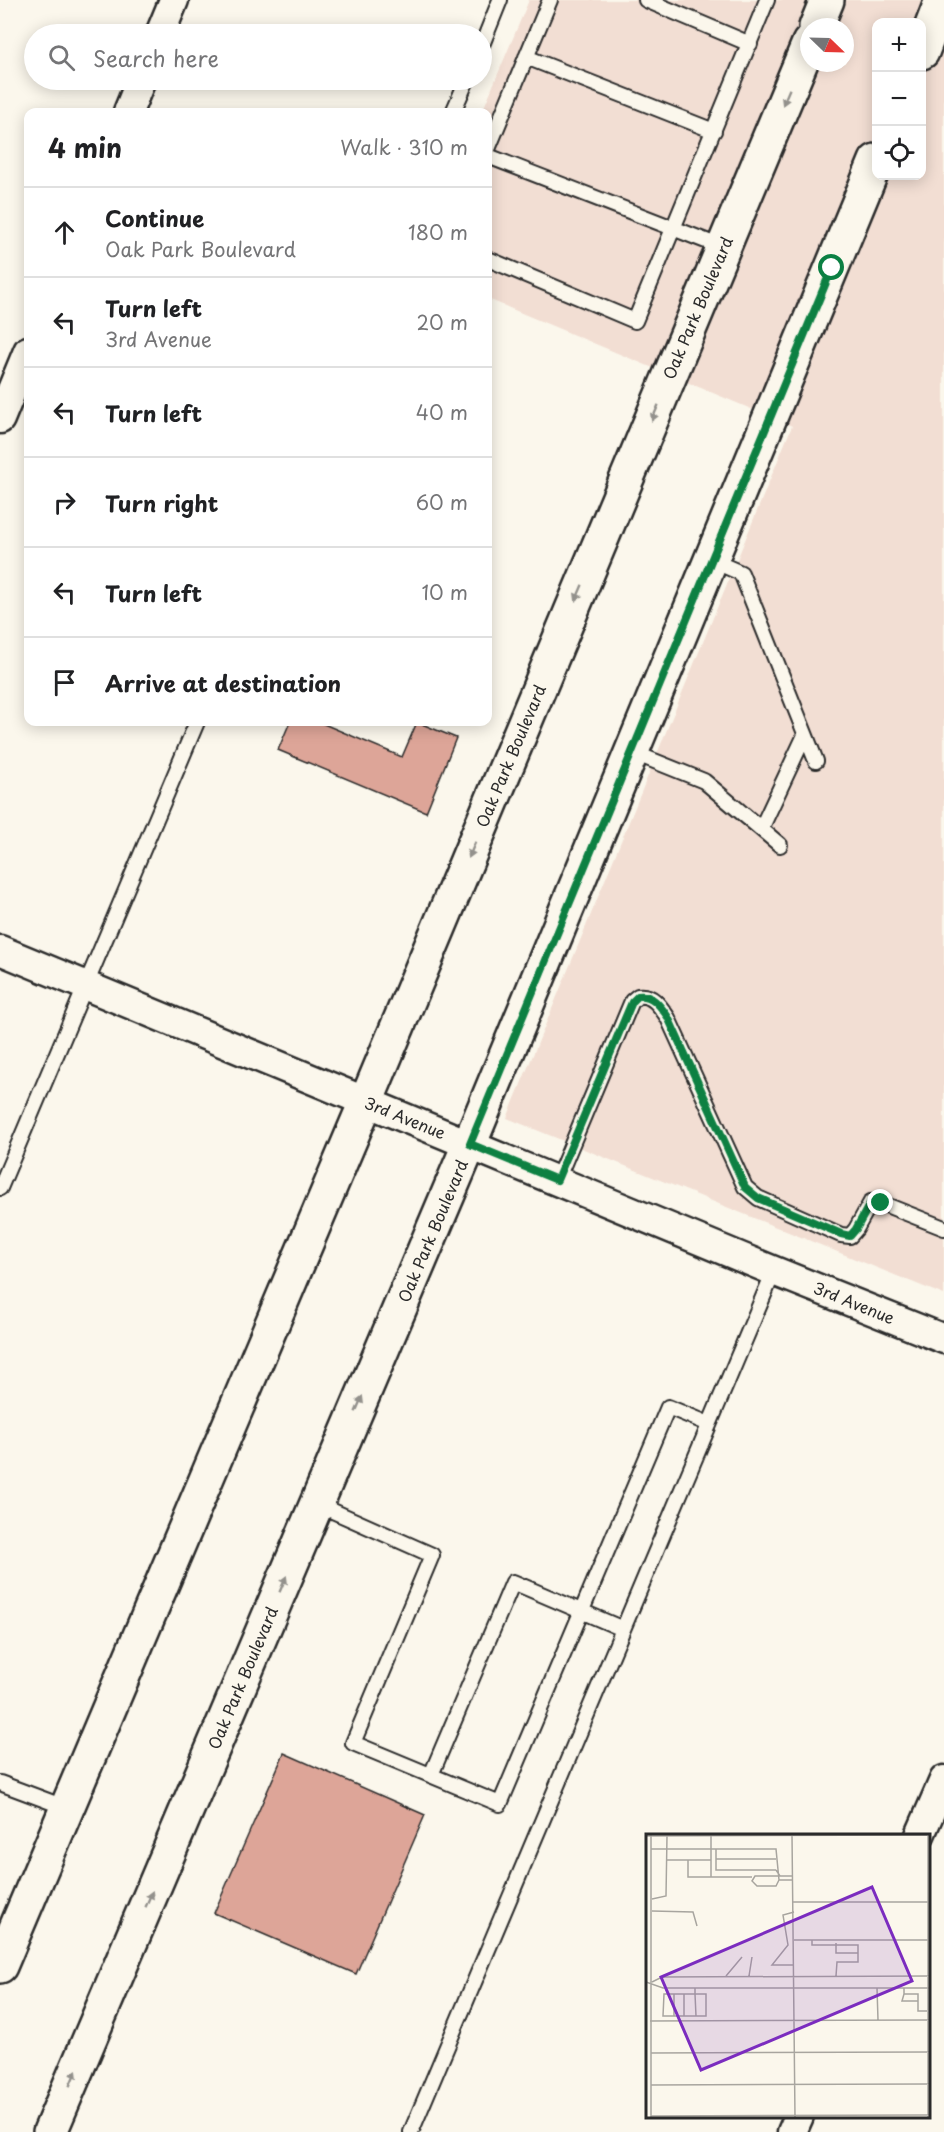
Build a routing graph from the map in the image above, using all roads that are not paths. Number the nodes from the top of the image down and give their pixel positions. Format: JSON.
{"nodes":[{"id":1,"x":174,"y":0,"type":"edge"},
{"id":2,"x":500,"y":0,"type":"edge"},
{"id":3,"x":550,"y":0,"type":"edge"},
{"id":4,"x":646,"y":0,"type":"edge"},
{"id":5,"x":767,"y":0,"type":"edge"},
{"id":6,"x":827,"y":0,"type":"edge"},
{"id":7,"x":942,"y":0,"type":"edge"},
{"id":8,"x":820,"y":18,"type":"edge"},
{"id":9,"x":164,"y":24,"type":"edge"},
{"id":10,"x":490,"y":24,"type":"edge"},
{"id":11,"x":926,"y":40,"type":"edge"},
{"id":12,"x":750,"y":44,"type":"junction"},
{"id":13,"x":526,"y":57,"type":"junction"},
{"id":14,"x":800,"y":65,"type":"edge"},
{"id":15,"x":137,"y":90,"type":"edge"},
{"id":16,"x":463,"y":90,"type":"edge"},
{"id":17,"x":130,"y":108,"type":"edge"},
{"id":18,"x":455,"y":108,"type":"edge"},
{"id":19,"x":714,"y":131,"type":"junction"},
{"id":20,"x":492,"y":139,"type":"edge"},
{"id":21,"x":492,"y":158,"type":"edge"},
{"id":22,"x":872,"y":171,"type":"edge"},
{"id":23,"x":674,"y":229,"type":"junction"},
{"id":24,"x":724,"y":248,"type":"junction"},
{"id":25,"x":492,"y":261,"type":"edge"},
{"id":26,"x":24,"y":361,"type":"edge"},
{"id":27,"x":0,"y":419,"type":"edge"},
{"id":28,"x":711,"y":560,"type":"junction"},
{"id":29,"x":195,"y":726,"type":"edge"},
{"id":30,"x":806,"y":735,"type":"junction"},
{"id":31,"x":632,"y":752,"type":"junction"},
{"id":32,"x":816,"y":761,"type":"dead end"},
{"id":33,"x":761,"y":829,"type":"junction"},
{"id":34,"x":780,"y":845,"type":"dead end"},
{"id":35,"x":0,"y":950,"type":"edge"},
{"id":36,"x":86,"y":986,"type":"junction"},
{"id":37,"x":366,"y":1102,"type":"junction"},
{"id":38,"x":470,"y":1144,"type":"junction"},
{"id":39,"x":557,"y":1180,"type":"junction"},
{"id":40,"x":0,"y":1188,"type":"edge"},
{"id":41,"x":944,"y":1228,"type":"edge"},
{"id":42,"x":774,"y":1271,"type":"junction"},
{"id":43,"x":944,"y":1339,"type":"edge"},
{"id":44,"x":709,"y":1424,"type":"junction"},
{"id":45,"x":317,"y":1504,"type":"junction"},
{"id":46,"x":581,"y":1612,"type":"junction"},
{"id":47,"x":622,"y":1629,"type":"junction"},
{"id":48,"x":431,"y":1775,"type":"junction"},
{"id":49,"x":944,"y":1780,"type":"edge"},
{"id":50,"x":0,"y":1783,"type":"edge"},
{"id":51,"x":67,"y":1808,"type":"junction"},
{"id":52,"x":920,"y":1834,"type":"edge"},
{"id":53,"x":0,"y":1966,"type":"edge"},
{"id":54,"x":798,"y":2117,"type":"edge"},
{"id":55,"x":50,"y":2132,"type":"edge"},
{"id":56,"x":411,"y":2132,"type":"edge"},
{"id":57,"x":792,"y":2132,"type":"edge"}],
"edges":[{"from":1,"to":9,"type":"street"},
{"from":2,"to":10,"type":"lane"},
{"from":3,"to":13,"type":"lane"},
{"from":4,"to":12,"type":"lane"},
{"from":5,"to":12,"type":"lane"},
{"from":6,"to":8,"type":"street"},
{"from":7,"to":11,"type":"street"},
{"from":12,"to":19,"type":"lane"},
{"from":13,"to":19,"type":"lane"},
{"from":13,"to":20,"type":"lane"},
{"from":14,"to":24,"type":"street","name":"Oak Park Boulevard","one_way":true},
{"from":15,"to":17,"type":"street"},
{"from":16,"to":18,"type":"lane"},
{"from":19,"to":23,"type":"lane"},
{"from":21,"to":23,"type":"lane"},
{"from":22,"to":28,"type":"street","name":"Oak Park Boulevard"},
{"from":23,"to":24,"type":"lane"},
{"from":23,"to":25,"type":"lane"},
{"from":24,"to":37,"type":"street","name":"Oak Park Boulevard","one_way":true},
{"from":26,"to":27,"type":"street"},
{"from":28,"to":30,"type":"lane"},
{"from":28,"to":31,"type":"street","name":"Oak Park Boulevard"},
{"from":29,"to":36,"type":"lane"},
{"from":30,"to":32,"type":"lane"},
{"from":30,"to":33,"type":"lane"},
{"from":31,"to":33,"type":"lane"},
{"from":31,"to":38,"type":"street","name":"Oak Park Boulevard"},
{"from":33,"to":34,"type":"lane"},
{"from":35,"to":36,"type":"street","name":"3rd Avenue"},
{"from":36,"to":37,"type":"street","name":"3rd Avenue"},
{"from":36,"to":40,"type":"lane"},
{"from":37,"to":38,"type":"street","name":"3rd Avenue"},
{"from":37,"to":51,"type":"street","name":"Oak Park Boulevard"},
{"from":38,"to":39,"type":"street","name":"3rd Avenue"},
{"from":45,"to":38,"type":"street","name":"Oak Park Boulevard","one_way":true},
{"from":39,"to":41,"type":"lane"},
{"from":39,"to":42,"type":"street","name":"3rd Avenue"},
{"from":42,"to":43,"type":"street","name":"3rd Avenue"},
{"from":42,"to":44,"type":"lane"},
{"from":44,"to":46,"type":"lane"},
{"from":44,"to":47,"type":"lane"},
{"from":45,"to":48,"type":"lane"},
{"from":55,"to":45,"type":"street","name":"Oak Park Boulevard","one_way":true},
{"from":46,"to":47,"type":"lane"},
{"from":46,"to":48,"type":"lane"},
{"from":46,"to":48,"type":"lane"},
{"from":47,"to":56,"type":"lane"},
{"from":49,"to":52,"type":"street"},
{"from":50,"to":51,"type":"lane"},
{"from":51,"to":53,"type":"street","name":"Oak Park Boulevard"},
{"from":54,"to":57,"type":"street"}]}
